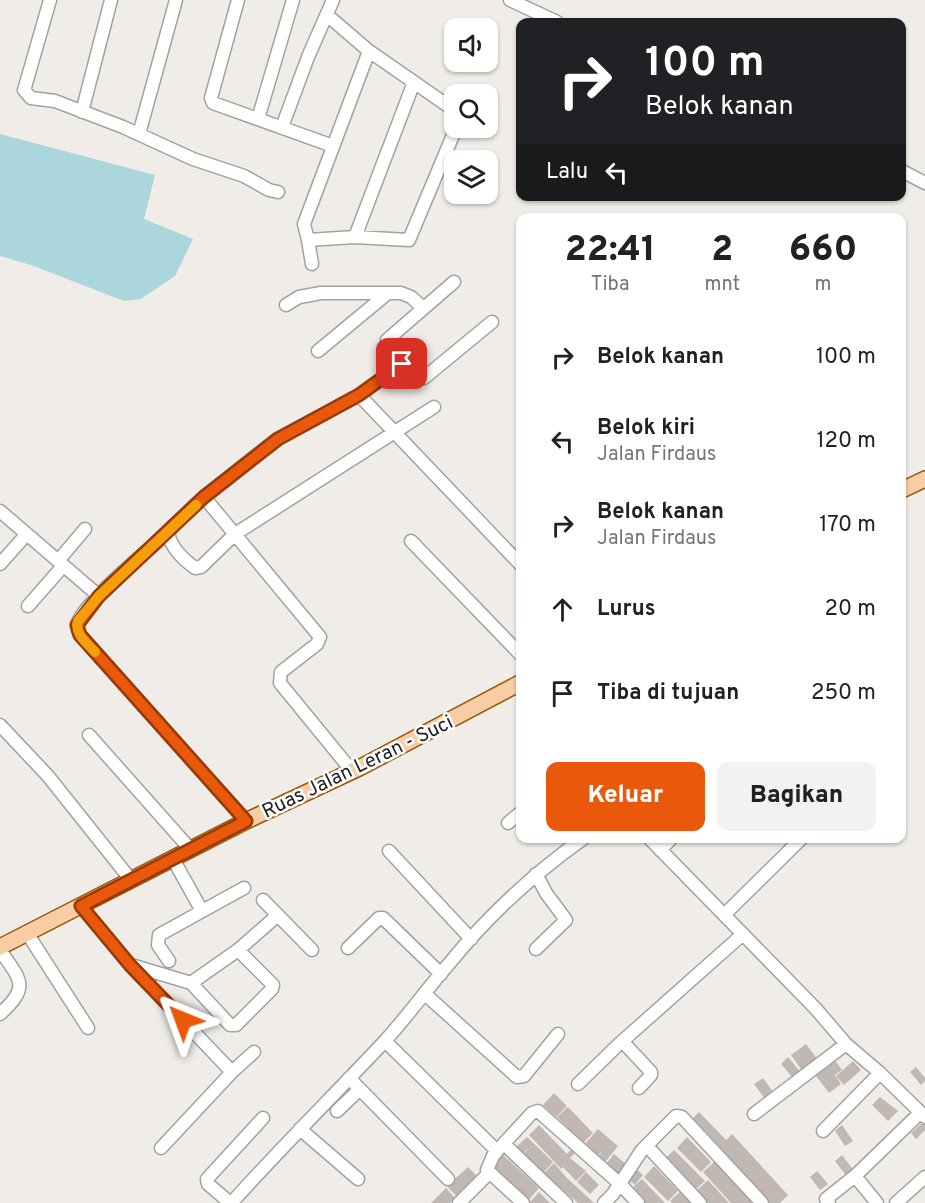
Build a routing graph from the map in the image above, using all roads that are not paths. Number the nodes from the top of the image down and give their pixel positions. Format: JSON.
{"nodes":[{"id":1,"x":50,"y":0,"type":"edge"},
{"id":2,"x":111,"y":0,"type":"edge"},
{"id":3,"x":176,"y":0,"type":"edge"},
{"id":4,"x":238,"y":0,"type":"edge"},
{"id":5,"x":292,"y":0,"type":"edge"},
{"id":6,"x":333,"y":0,"type":"edge"},
{"id":7,"x":510,"y":0,"type":"edge"},
{"id":8,"x":327,"y":15,"type":"junction"},
{"id":9,"x":548,"y":18,"type":"edge"},
{"id":10,"x":369,"y":51,"type":"junction"},
{"id":11,"x":414,"y":82,"type":"junction"},
{"id":12,"x":444,"y":104,"type":"edge"},
{"id":13,"x":82,"y":112,"type":"junction"},
{"id":14,"x":258,"y":119,"type":"junction"},
{"id":15,"x":282,"y":127,"type":"junction"},
{"id":16,"x":139,"y":134,"type":"junction"},
{"id":17,"x":452,"y":138,"type":"edge"},
{"id":18,"x":333,"y":146,"type":"junction"},
{"id":19,"x":906,"y":173,"type":"edge"},
{"id":20,"x":925,"y":183,"type":"edge"},
{"id":21,"x":278,"y":192,"type":"dead end"},
{"id":22,"x":355,"y":237,"type":"junction"},
{"id":23,"x":308,"y":240,"type":"junction"},
{"id":24,"x":312,"y":264,"type":"dead end"},
{"id":25,"x":454,"y":282,"type":"dead end"},
{"id":26,"x":388,"y":292,"type":"junction"},
{"id":27,"x":286,"y":305,"type":"dead end"},
{"id":28,"x":423,"y":308,"type":"junction"},
{"id":29,"x":492,"y":322,"type":"dead end"},
{"id":30,"x":318,"y":351,"type":"dead end"},
{"id":31,"x":402,"y":364,"type":"junction"},
{"id":32,"x":359,"y":395,"type":"junction"},
{"id":33,"x":434,"y":407,"type":"dead end"},
{"id":34,"x":394,"y":433,"type":"junction"},
{"id":35,"x":925,"y":478,"type":"edge"},
{"id":36,"x":906,"y":488,"type":"edge"},
{"id":37,"x":204,"y":497,"type":"junction"},
{"id":38,"x":0,"y":511,"type":"edge"},
{"id":39,"x":86,"y":529,"type":"dead end"},
{"id":40,"x":168,"y":533,"type":"junction"},
{"id":41,"x":235,"y":534,"type":"junction"},
{"id":42,"x":26,"y":535,"type":"junction"},
{"id":43,"x":411,"y":541,"type":"dead end"},
{"id":44,"x":516,"y":560,"type":"edge"},
{"id":45,"x":0,"y":564,"type":"edge"},
{"id":46,"x":60,"y":564,"type":"junction"},
{"id":47,"x":99,"y":596,"type":"junction"},
{"id":48,"x":28,"y":606,"type":"dead end"},
{"id":49,"x":516,"y":650,"type":"edge"},
{"id":50,"x":516,"y":689,"type":"edge"},
{"id":51,"x":0,"y":725,"type":"edge"},
{"id":52,"x":89,"y":735,"type":"dead end"},
{"id":53,"x":352,"y":771,"type":"junction"},
{"id":54,"x":516,"y":816,"type":"edge"},
{"id":55,"x":246,"y":821,"type":"junction"},
{"id":56,"x":508,"y":823,"type":"dead end"},
{"id":57,"x":577,"y":843,"type":"edge"},
{"id":58,"x":654,"y":843,"type":"edge"},
{"id":59,"x":667,"y":843,"type":"edge"},
{"id":60,"x":797,"y":843,"type":"edge"},
{"id":61,"x":191,"y":850,"type":"junction"},
{"id":62,"x":660,"y":850,"type":"junction"},
{"id":63,"x":389,"y":851,"type":"dead end"},
{"id":64,"x":173,"y":859,"type":"junction"},
{"id":65,"x":536,"y":874,"type":"junction"},
{"id":66,"x":131,"y":880,"type":"junction"},
{"id":67,"x":244,"y":888,"type":"dead end"},
{"id":68,"x":263,"y":900,"type":"dead end"},
{"id":69,"x":81,"y":906,"type":"junction"},
{"id":70,"x":202,"y":911,"type":"junction"},
{"id":71,"x":278,"y":915,"type":"junction"},
{"id":72,"x":724,"y":915,"type":"junction"},
{"id":73,"x":27,"y":933,"type":"junction"},
{"id":74,"x":743,"y":934,"type":"junction"},
{"id":75,"x":471,"y":939,"type":"junction"},
{"id":76,"x":348,"y":948,"type":"dead end"},
{"id":77,"x":0,"y":949,"type":"edge"},
{"id":78,"x":536,"y":949,"type":"dead end"},
{"id":79,"x":238,"y":950,"type":"junction"},
{"id":80,"x":312,"y":950,"type":"dead end"},
{"id":81,"x":169,"y":962,"type":"dead end"},
{"id":82,"x":130,"y":965,"type":"junction"},
{"id":83,"x":162,"y":974,"type":"junction"},
{"id":84,"x":441,"y":974,"type":"junction"},
{"id":85,"x":191,"y":983,"type":"junction"},
{"id":86,"x":150,"y":986,"type":"junction"},
{"id":87,"x":425,"y":994,"type":"junction"},
{"id":88,"x":0,"y":1014,"type":"edge"},
{"id":89,"x":88,"y":1028,"type":"dead end"},
{"id":90,"x":558,"y":1034,"type":"dead end"},
{"id":91,"x":385,"y":1041,"type":"junction"},
{"id":92,"x":623,"y":1042,"type":"junction"},
{"id":93,"x":846,"y":1044,"type":"junction"},
{"id":94,"x":254,"y":1052,"type":"dead end"},
{"id":95,"x":232,"y":1072,"type":"junction"},
{"id":96,"x":880,"y":1073,"type":"junction"},
{"id":97,"x":349,"y":1078,"type":"junction"},
{"id":98,"x":578,"y":1084,"type":"dead end"},
{"id":99,"x":639,"y":1088,"type":"dead end"},
{"id":100,"x":360,"y":1089,"type":"junction"},
{"id":101,"x":337,"y":1111,"type":"dead end"},
{"id":102,"x":754,"y":1114,"type":"dead end"},
{"id":103,"x":923,"y":1115,"type":"edge"},
{"id":104,"x":263,"y":1118,"type":"dead end"},
{"id":105,"x":300,"y":1129,"type":"junction"},
{"id":106,"x":823,"y":1131,"type":"dead end"},
{"id":107,"x":647,"y":1146,"type":"junction"},
{"id":108,"x":501,"y":1147,"type":"junction"},
{"id":109,"x":161,"y":1148,"type":"dead end"},
{"id":110,"x":489,"y":1173,"type":"junction"},
{"id":111,"x":855,"y":1176,"type":"junction"},
{"id":112,"x":925,"y":1177,"type":"edge"},
{"id":113,"x":358,"y":1179,"type":"dead end"},
{"id":114,"x":448,"y":1179,"type":"dead end"},
{"id":115,"x":620,"y":1184,"type":"junction"},
{"id":116,"x":231,"y":1202,"type":"edge"},
{"id":117,"x":824,"y":1202,"type":"edge"},
{"id":118,"x":459,"y":1203,"type":"edge"},
{"id":119,"x":523,"y":1203,"type":"edge"},
{"id":120,"x":566,"y":1203,"type":"edge"},
{"id":121,"x":604,"y":1203,"type":"edge"},
{"id":122,"x":638,"y":1203,"type":"edge"},
{"id":123,"x":700,"y":1203,"type":"edge"},
{"id":124,"x":762,"y":1203,"type":"edge"},
{"id":125,"x":877,"y":1203,"type":"edge"},
{"id":126,"x":896,"y":1203,"type":"edge"}],
"edges":[{"from":1,"to":13,"type":"street"},
{"from":2,"to":13,"type":"street"},
{"from":3,"to":16,"type":"street"},
{"from":4,"to":14,"type":"street"},
{"from":5,"to":14,"type":"street"},
{"from":6,"to":8,"type":"street"},
{"from":7,"to":9,"type":"street"},
{"from":8,"to":10,"type":"street"},
{"from":8,"to":15,"type":"street"},
{"from":10,"to":11,"type":"street"},
{"from":10,"to":18,"type":"street"},
{"from":11,"to":12,"type":"street"},
{"from":11,"to":22,"type":"street"},
{"from":13,"to":16,"type":"street"},
{"from":14,"to":15,"type":"street"},
{"from":15,"to":18,"type":"street"},
{"from":16,"to":21,"type":"street"},
{"from":17,"to":22,"type":"street"},
{"from":18,"to":23,"type":"street"},
{"from":19,"to":20,"type":"street"},
{"from":22,"to":23,"type":"street"},
{"from":23,"to":24,"type":"street"},
{"from":25,"to":28,"type":"street"},
{"from":26,"to":27,"type":"street"},
{"from":26,"to":28,"type":"street"},
{"from":26,"to":30,"type":"street"},
{"from":28,"to":31,"type":"street"},
{"from":29,"to":31,"type":"street"},
{"from":31,"to":32,"type":"street"},
{"from":32,"to":34,"type":"street"},
{"from":32,"to":37,"type":"street"},
{"from":33,"to":34,"type":"street"},
{"from":34,"to":41,"type":"street"},
{"from":34,"to":44,"type":"street"},
{"from":35,"to":36,"type":"main road"},
{"from":37,"to":40,"type":"street"},
{"from":37,"to":41,"type":"street"},
{"from":38,"to":42,"type":"street"},
{"from":39,"to":46,"type":"street"},
{"from":40,"to":41,"type":"street"},
{"from":40,"to":47,"type":"street"},
{"from":41,"to":53,"type":"street"},
{"from":42,"to":45,"type":"street"},
{"from":42,"to":46,"type":"street"},
{"from":43,"to":49,"type":"street"},
{"from":46,"to":47,"type":"street"},
{"from":46,"to":48,"type":"street"},
{"from":47,"to":55,"type":"street"},
{"from":50,"to":53,"type":"main road","name":"Ruas Jalan Leran - Suci"},
{"from":51,"to":66,"type":"street"},
{"from":52,"to":61,"type":"street"},
{"from":53,"to":55,"type":"main road","name":"Ruas Jalan Leran - Suci"},
{"from":54,"to":56,"type":"street"},
{"from":55,"to":61,"type":"main road","name":"Ruas Jalan Leran - Suci"},
{"from":57,"to":65,"type":"street"},
{"from":58,"to":62,"type":"street"},
{"from":59,"to":62,"type":"street"},
{"from":60,"to":72,"type":"street"},
{"from":61,"to":64,"type":"main road","name":"Ruas Jalan Leran - Suci"},
{"from":62,"to":72,"type":"street"},
{"from":63,"to":75,"type":"street"},
{"from":64,"to":66,"type":"main road","name":"Ruas Jalan Leran - Suci"},
{"from":64,"to":70,"type":"street"},
{"from":65,"to":75,"type":"street"},
{"from":65,"to":78,"type":"street"},
{"from":66,"to":69,"type":"main road","name":"Ruas Jalan Leran - Suci"},
{"from":67,"to":70,"type":"street"},
{"from":68,"to":71,"type":"street"},
{"from":69,"to":73,"type":"main road","name":"Ruas Jalan Leran - Suci"},
{"from":69,"to":82,"type":"street"},
{"from":70,"to":81,"type":"street"},
{"from":71,"to":79,"type":"street"},
{"from":71,"to":80,"type":"street"},
{"from":72,"to":74,"type":"street"},
{"from":73,"to":77,"type":"main road","name":"Ruas Jalan Leran - Suci"},
{"from":73,"to":89,"type":"street"},
{"from":74,"to":92,"type":"street"},
{"from":74,"to":93,"type":"street"},
{"from":75,"to":84,"type":"street"},
{"from":76,"to":84,"type":"street"},
{"from":77,"to":88,"type":"street"},
{"from":79,"to":85,"type":"street"},
{"from":79,"to":85,"type":"street"},
{"from":82,"to":83,"type":"street"},
{"from":82,"to":86,"type":"street"},
{"from":83,"to":85,"type":"street"},
{"from":83,"to":86,"type":"street"},
{"from":84,"to":87,"type":"street"},
{"from":86,"to":95,"type":"street"},
{"from":87,"to":90,"type":"street"},
{"from":87,"to":91,"type":"street"},
{"from":91,"to":97,"type":"street"},
{"from":91,"to":108,"type":"street"},
{"from":92,"to":98,"type":"street"},
{"from":92,"to":99,"type":"street"},
{"from":93,"to":96,"type":"street"},
{"from":93,"to":102,"type":"street"},
{"from":94,"to":95,"type":"street"},
{"from":95,"to":109,"type":"street"},
{"from":96,"to":103,"type":"street"},
{"from":96,"to":106,"type":"street"},
{"from":97,"to":100,"type":"street"},
{"from":97,"to":105,"type":"street"},
{"from":100,"to":101,"type":"street"},
{"from":100,"to":114,"type":"street"},
{"from":103,"to":111,"type":"street"},
{"from":104,"to":116,"type":"street"},
{"from":105,"to":113,"type":"street"},
{"from":105,"to":116,"type":"street"},
{"from":107,"to":115,"type":"street"},
{"from":107,"to":123,"type":"street"},
{"from":107,"to":124,"type":"street"},
{"from":108,"to":110,"type":"street"},
{"from":108,"to":115,"type":"street"},
{"from":108,"to":120,"type":"street"},
{"from":110,"to":118,"type":"street"},
{"from":110,"to":119,"type":"street"},
{"from":111,"to":117,"type":"street"},
{"from":111,"to":125,"type":"street"},
{"from":112,"to":126,"type":"street"},
{"from":115,"to":121,"type":"street"},
{"from":115,"to":122,"type":"street"}]}
